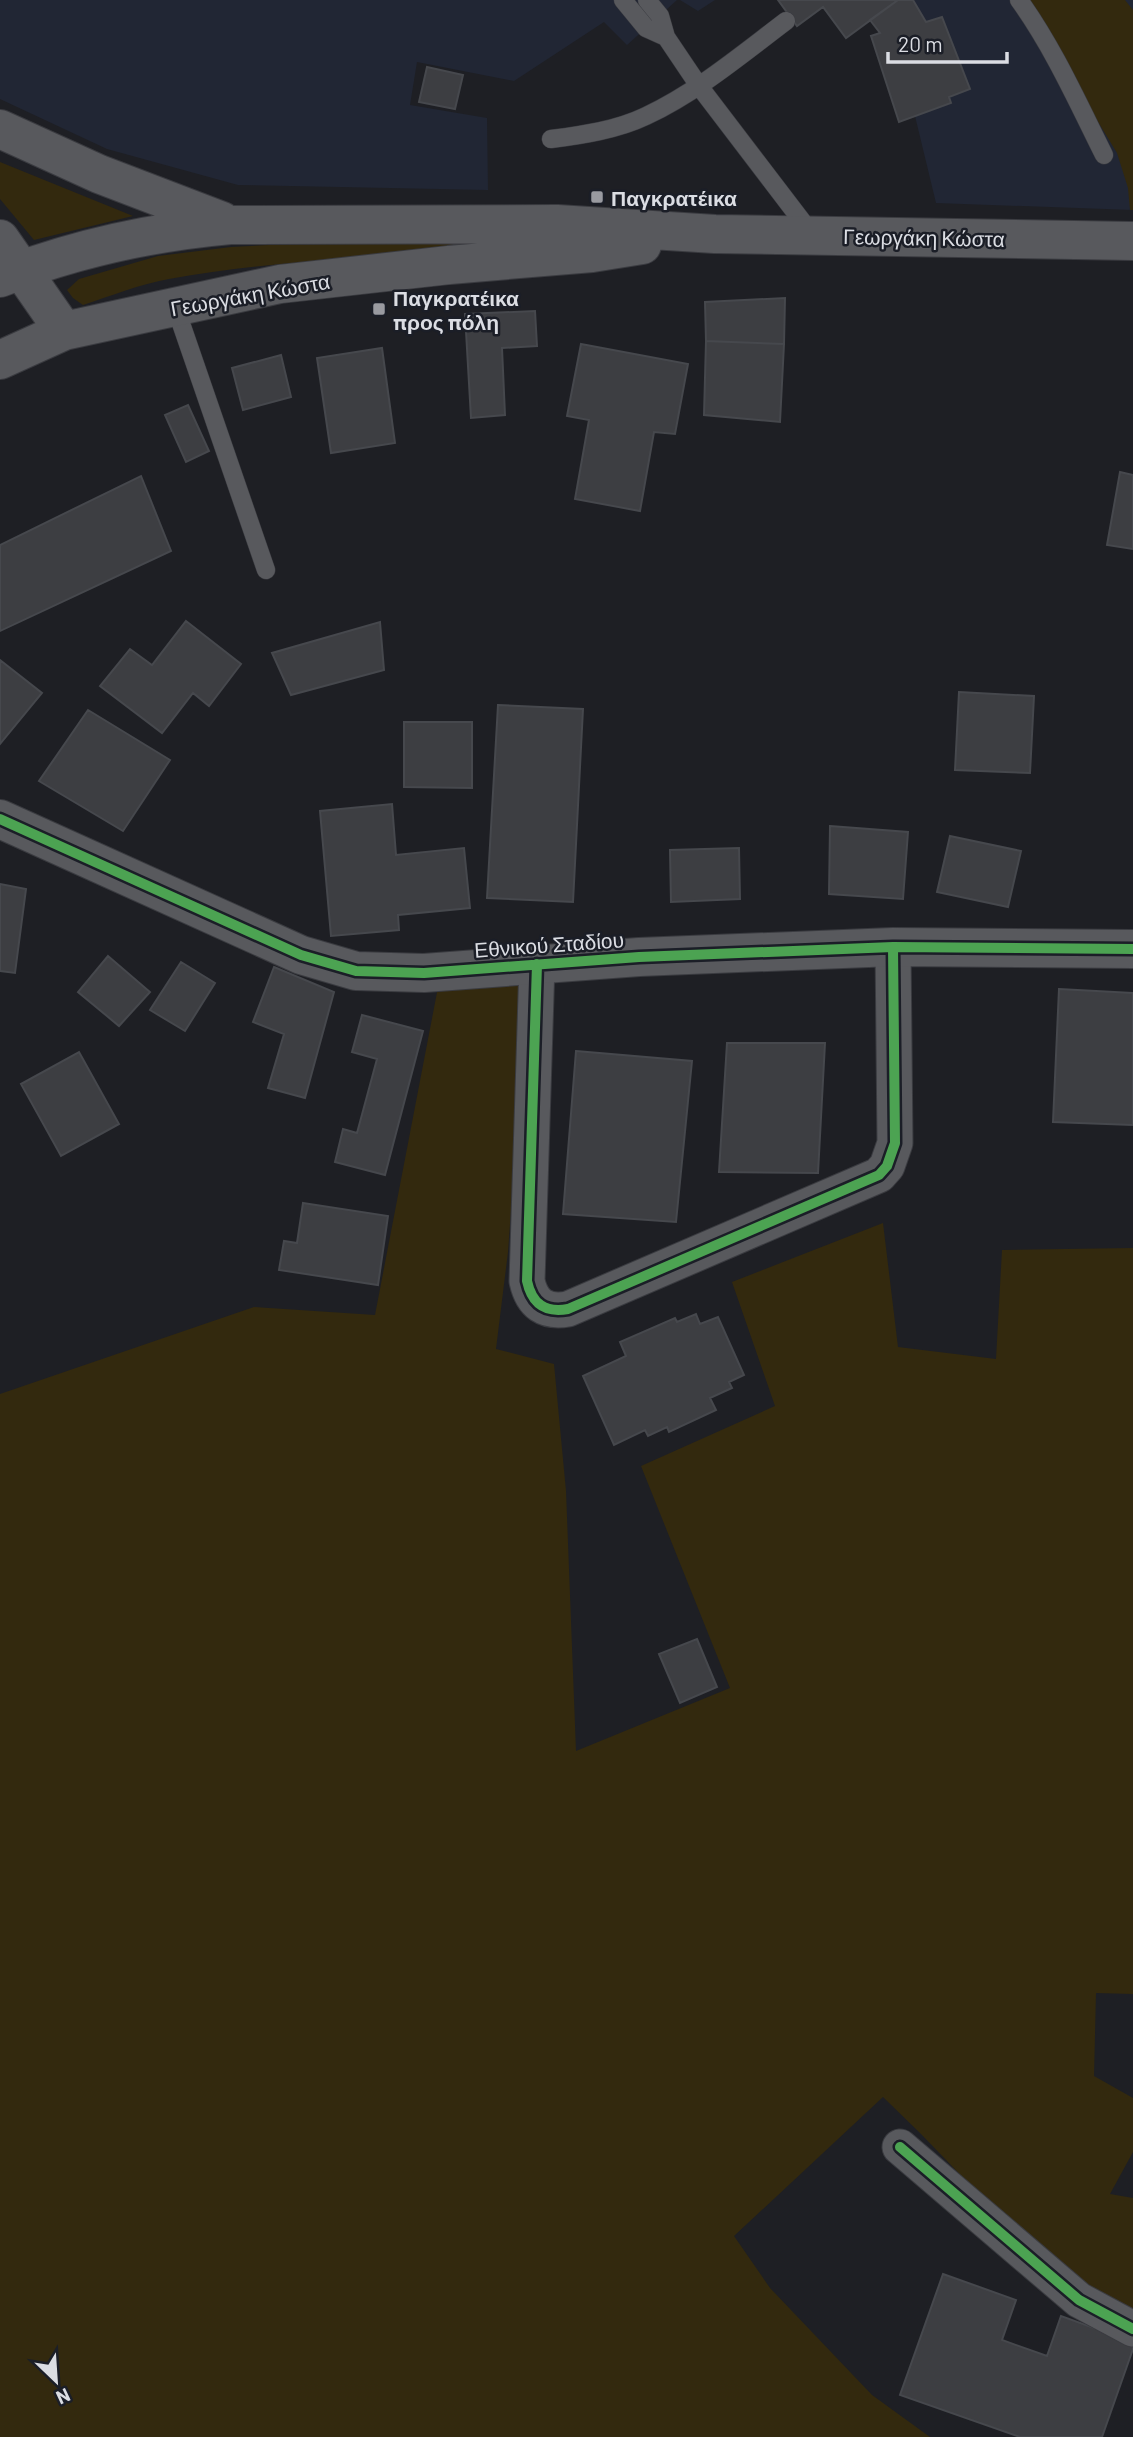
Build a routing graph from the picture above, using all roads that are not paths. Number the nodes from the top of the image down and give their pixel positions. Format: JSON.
{"nodes":[{"id":1,"x":623,"y":0,"type":"edge"},
{"id":2,"x":647,"y":0,"type":"edge"},
{"id":3,"x":1019,"y":0,"type":"edge"},
{"id":4,"x":786,"y":21,"type":"dead end"},
{"id":5,"x":666,"y":37,"type":"junction"},
{"id":6,"x":699,"y":86,"type":"junction"},
{"id":7,"x":0,"y":129,"type":"edge"},
{"id":8,"x":551,"y":139,"type":"dead end"},
{"id":9,"x":1104,"y":155,"type":"dead end"},
{"id":10,"x":230,"y":225,"type":"junction"},
{"id":11,"x":715,"y":234,"type":"junction"},
{"id":12,"x":819,"y":235,"type":"junction"},
{"id":13,"x":0,"y":239,"type":"edge"},
{"id":14,"x":1133,"y":241,"type":"edge"},
{"id":15,"x":11,"y":274,"type":"edge"},
{"id":16,"x":175,"y":306,"type":"junction"},
{"id":17,"x":64,"y":331,"type":"junction"},
{"id":18,"x":4,"y":350,"type":"edge"},
{"id":19,"x":266,"y":570,"type":"dead end"},
{"id":20,"x":0,"y":819,"type":"edge"},
{"id":21,"x":893,"y":947,"type":"junction"},
{"id":22,"x":1133,"y":949,"type":"edge"},
{"id":23,"x":537,"y":964,"type":"junction"},
{"id":24,"x":900,"y":2147,"type":"dead end"},
{"id":25,"x":1133,"y":2329,"type":"edge"}],
"edges":[{"from":1,"to":5,"type":"lane"},
{"from":2,"to":5,"type":"lane"},
{"from":3,"to":9,"type":"lane"},
{"from":4,"to":6,"type":"lane"},
{"from":5,"to":6,"type":"lane"},
{"from":6,"to":8,"type":"lane"},
{"from":6,"to":12,"type":"lane"},
{"from":7,"to":10,"type":"main road"},
{"from":10,"to":11,"type":"main road","name":"Γεωργάκη Κώστα"},
{"from":10,"to":15,"type":"main road","name":"Γεωργάκη Κώστα"},
{"from":11,"to":12,"type":"main road","name":"Γεωργάκη Κώστα"},
{"from":11,"to":16,"type":"main road","name":"Γεωργάκη Κώστα"},
{"from":12,"to":14,"type":"main road","name":"Γεωργάκη Κώστα"},
{"from":13,"to":15,"type":"main road"},
{"from":15,"to":17,"type":"main road"},
{"from":16,"to":17,"type":"main road","name":"Γεωργάκη Κώστα"},
{"from":16,"to":19,"type":"lane"},
{"from":17,"to":18,"type":"main road","name":"Γεωργάκη Κώστα"},
{"from":20,"to":23,"type":"main road","name":"Εθνικού Σταδίου"},
{"from":21,"to":22,"type":"main road","name":"Εθνικού Σταδίου"},
{"from":21,"to":23,"type":"main road","name":"Εθνικού Σταδίου"},
{"from":21,"to":23,"type":"street"},
{"from":24,"to":25,"type":"street"}]}
